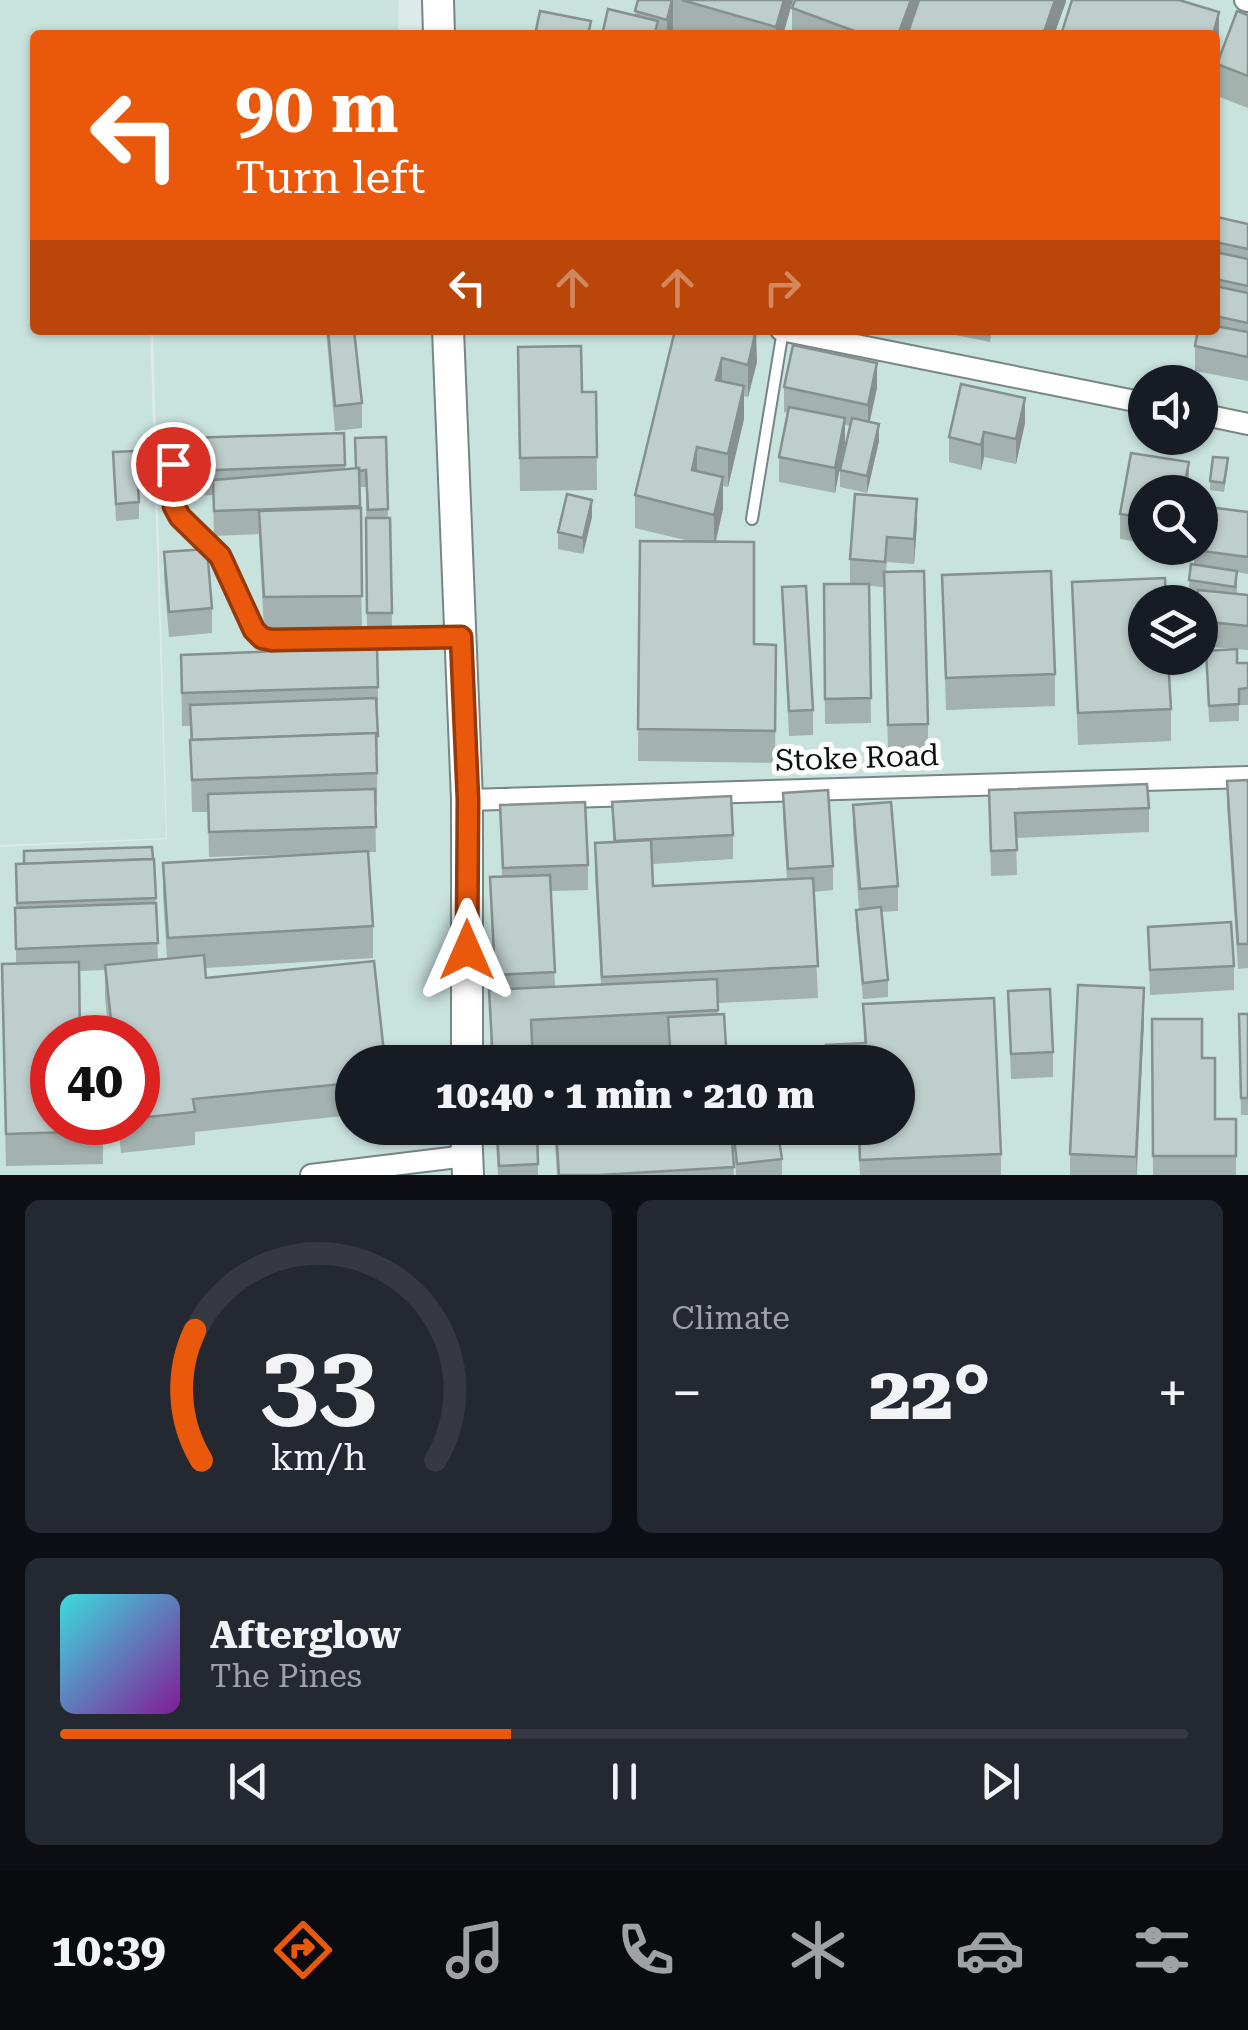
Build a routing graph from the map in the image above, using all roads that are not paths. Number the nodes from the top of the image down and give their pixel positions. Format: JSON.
{"nodes":[{"id":1,"x":438,"y":0,"type":"edge"},
{"id":2,"x":439,"y":30,"type":"edge"},
{"id":3,"x":448,"y":335,"type":"edge"},
{"id":4,"x":781,"y":335,"type":"edge"},
{"id":5,"x":807,"y":335,"type":"edge"},
{"id":6,"x":1128,"y":400,"type":"edge"},
{"id":7,"x":1218,"y":418,"type":"edge"},
{"id":8,"x":1248,"y":424,"type":"edge"},
{"id":9,"x":173,"y":464,"type":"dead end"},
{"id":10,"x":752,"y":520,"type":"dead end"},
{"id":11,"x":461,"y":637,"type":"junction"},
{"id":12,"x":1248,"y":777,"type":"edge"},
{"id":13,"x":468,"y":800,"type":"junction"},
{"id":14,"x":467,"y":1045,"type":"edge"},
{"id":15,"x":467,"y":1153,"type":"edge"},
{"id":16,"x":311,"y":1175,"type":"edge"}],
"edges":[{"from":1,"to":2,"type":"street"},
{"from":3,"to":11,"type":"street"},
{"from":4,"to":10,"type":"lane"},
{"from":5,"to":6,"type":"street"},
{"from":7,"to":8,"type":"street"},
{"from":9,"to":11,"type":"lane"},
{"from":11,"to":13,"type":"street"},
{"from":12,"to":13,"type":"street","name":"Stoke Road"},
{"from":13,"to":14,"type":"street"},
{"from":15,"to":16,"type":"street"}]}
